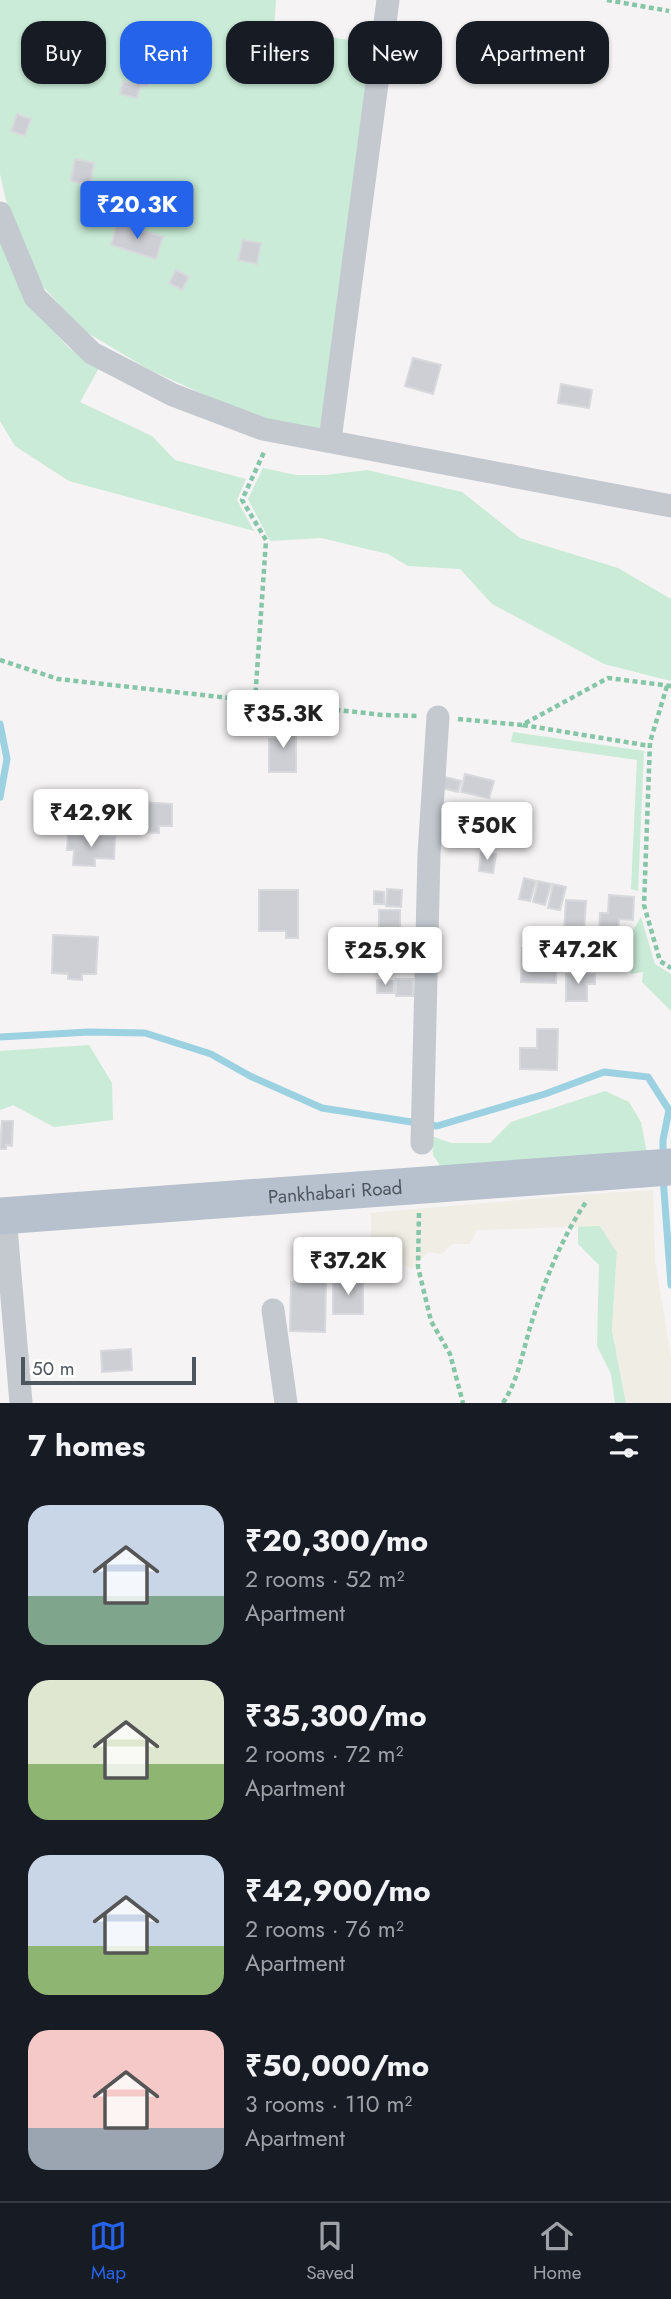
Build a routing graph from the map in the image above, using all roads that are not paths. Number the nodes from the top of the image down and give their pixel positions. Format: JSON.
{"nodes":[{"id":1,"x":388,"y":0,"type":"edge"},
{"id":2,"x":0,"y":213,"type":"edge"},
{"id":3,"x":330,"y":440,"type":"junction"},
{"id":4,"x":671,"y":506,"type":"edge"},
{"id":5,"x":438,"y":717,"type":"road end"},
{"id":6,"x":422,"y":1143,"type":"dead end"},
{"id":7,"x":639,"y":1169,"type":"edge"},
{"id":8,"x":3,"y":1216,"type":"edge"},
{"id":9,"x":273,"y":1310,"type":"dead end"},
{"id":10,"x":21,"y":1403,"type":"edge"},
{"id":11,"x":286,"y":1403,"type":"edge"}],
"edges":[{"from":1,"to":3,"type":"street"},
{"from":2,"to":3,"type":"street"},
{"from":3,"to":4,"type":"street"},
{"from":5,"to":6,"type":"street"},
{"from":7,"to":8,"type":"main road","name":"Pankhabari Road"},
{"from":8,"to":10,"type":"street"},
{"from":9,"to":11,"type":"street"}]}
